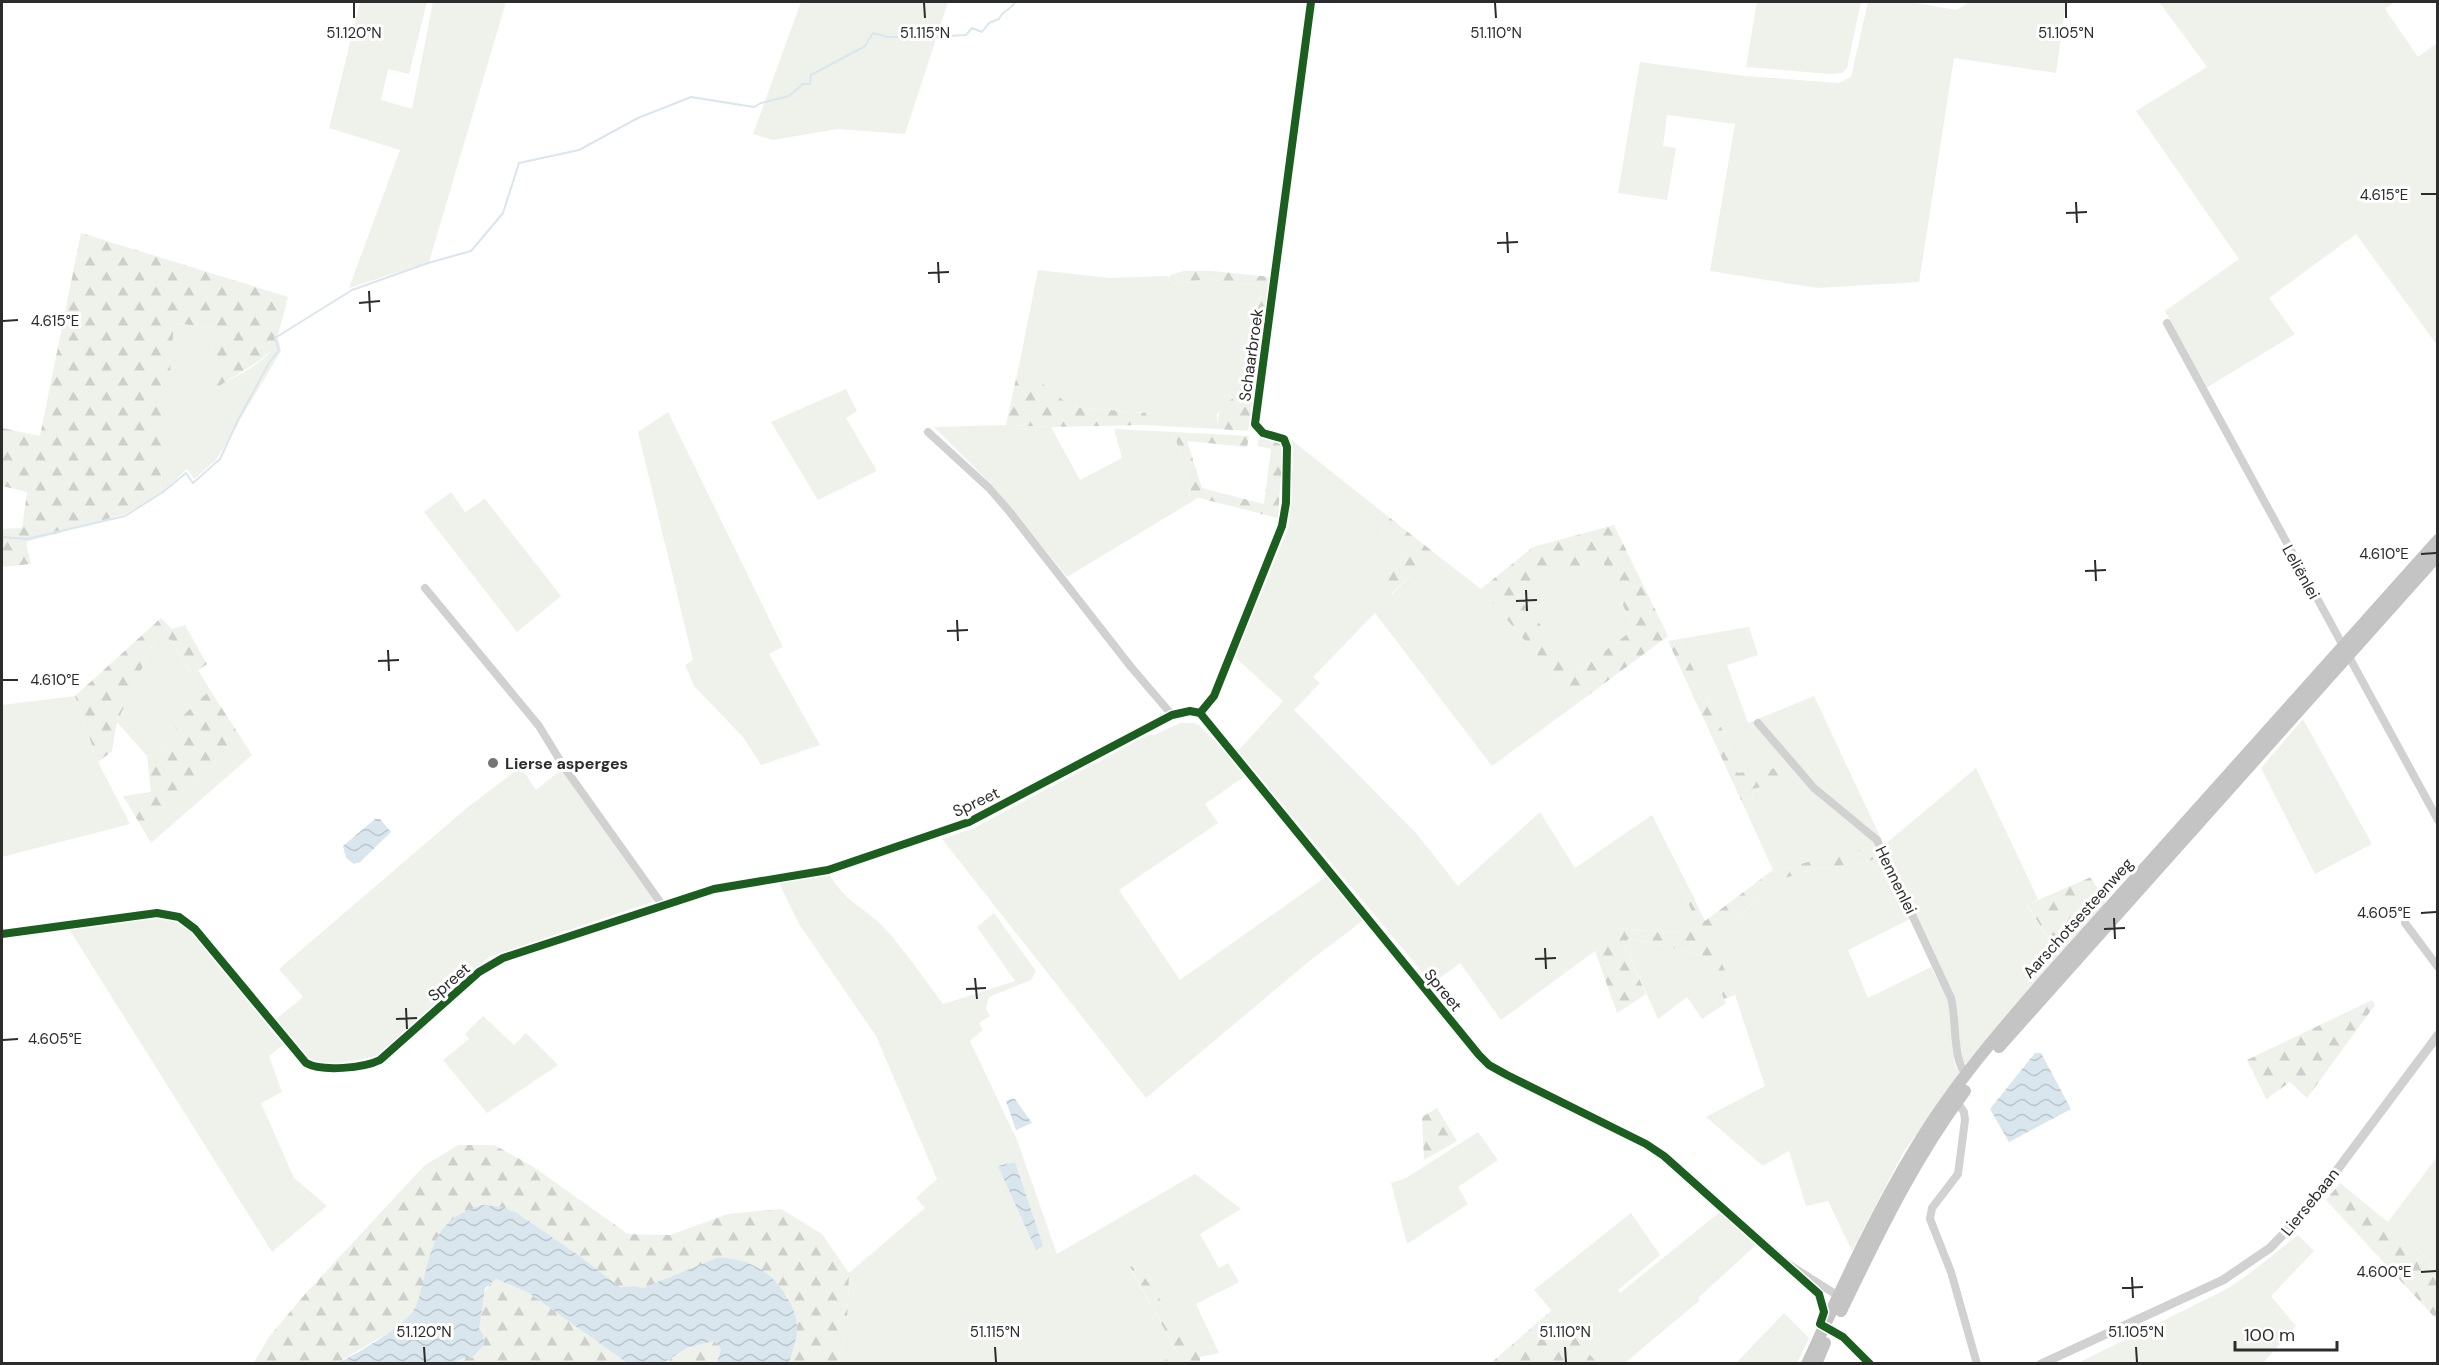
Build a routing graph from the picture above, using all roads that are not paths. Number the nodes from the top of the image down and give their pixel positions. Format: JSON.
{"nodes":[{"id":1,"x":1311,"y":2,"type":"edge"},
{"id":2,"x":2167,"y":323,"type":"dead end"},
{"id":3,"x":928,"y":432,"type":"dead end"},
{"id":4,"x":2438,"y":540,"type":"edge"},
{"id":5,"x":2438,"y":555,"type":"edge"},
{"id":6,"x":425,"y":588,"type":"dead end"},
{"id":7,"x":2345,"y":652,"type":"junction"},
{"id":8,"x":1200,"y":713,"type":"junction"},
{"id":9,"x":1172,"y":715,"type":"junction"},
{"id":10,"x":1758,"y":723,"type":"dead end"},
{"id":11,"x":2438,"y":820,"type":"edge"},
{"id":12,"x":663,"y":906,"type":"junction"},
{"id":13,"x":2405,"y":923,"type":"dead end"},
{"id":14,"x":2,"y":934,"type":"edge"},
{"id":15,"x":2438,"y":967,"type":"edge"},
{"id":16,"x":2438,"y":1035,"type":"edge"},
{"id":17,"x":1967,"y":1075,"type":"junction"},
{"id":18,"x":1957,"y":1102,"type":"junction"},
{"id":19,"x":1842,"y":1298,"type":"junction"},
{"id":20,"x":1843,"y":1337,"type":"dead end"},
{"id":21,"x":1807,"y":1364,"type":"edge"},
{"id":22,"x":1816,"y":1364,"type":"edge"},
{"id":23,"x":1870,"y":1364,"type":"edge"},
{"id":24,"x":1977,"y":1364,"type":"edge"},
{"id":25,"x":2041,"y":1364,"type":"edge"}],
"edges":[{"from":1,"to":8,"type":"street","name":"Schaarbroek"},
{"from":2,"to":7,"type":"street","name":"Leliënlei"},
{"from":3,"to":9,"type":"street"},
{"from":4,"to":7,"type":"main road","name":"Aarschotsesteenweg"},
{"from":5,"to":7,"type":"main road","name":"Aarschotsesteenweg"},
{"from":6,"to":12,"type":"street"},
{"from":7,"to":11,"type":"street","name":"Leliënlei"},
{"from":7,"to":17,"type":"main road","name":"Aarschotsesteenweg"},
{"from":7,"to":18,"type":"main road","name":"Aarschotsesteenweg"},
{"from":8,"to":9,"type":"street","name":"Spreet"},
{"from":8,"to":19,"type":"street","name":"Spreet"},
{"from":9,"to":12,"type":"street","name":"Spreet"},
{"from":10,"to":17,"type":"street","name":"Hennenlei"},
{"from":12,"to":14,"type":"street","name":"Spreet"},
{"from":13,"to":15,"type":"street"},
{"from":16,"to":25,"type":"street","name":"Liersebaan"},
{"from":17,"to":19,"type":"main road","name":"Aarschotsesteenweg"},
{"from":18,"to":19,"type":"main road","name":"Aarschotsesteenweg"},
{"from":18,"to":24,"type":"street"},
{"from":19,"to":21,"type":"main road","name":"Aarschotsesteenweg"},
{"from":19,"to":22,"type":"main road","name":"Aarschotsesteenweg"},
{"from":20,"to":23,"type":"street"}]}
